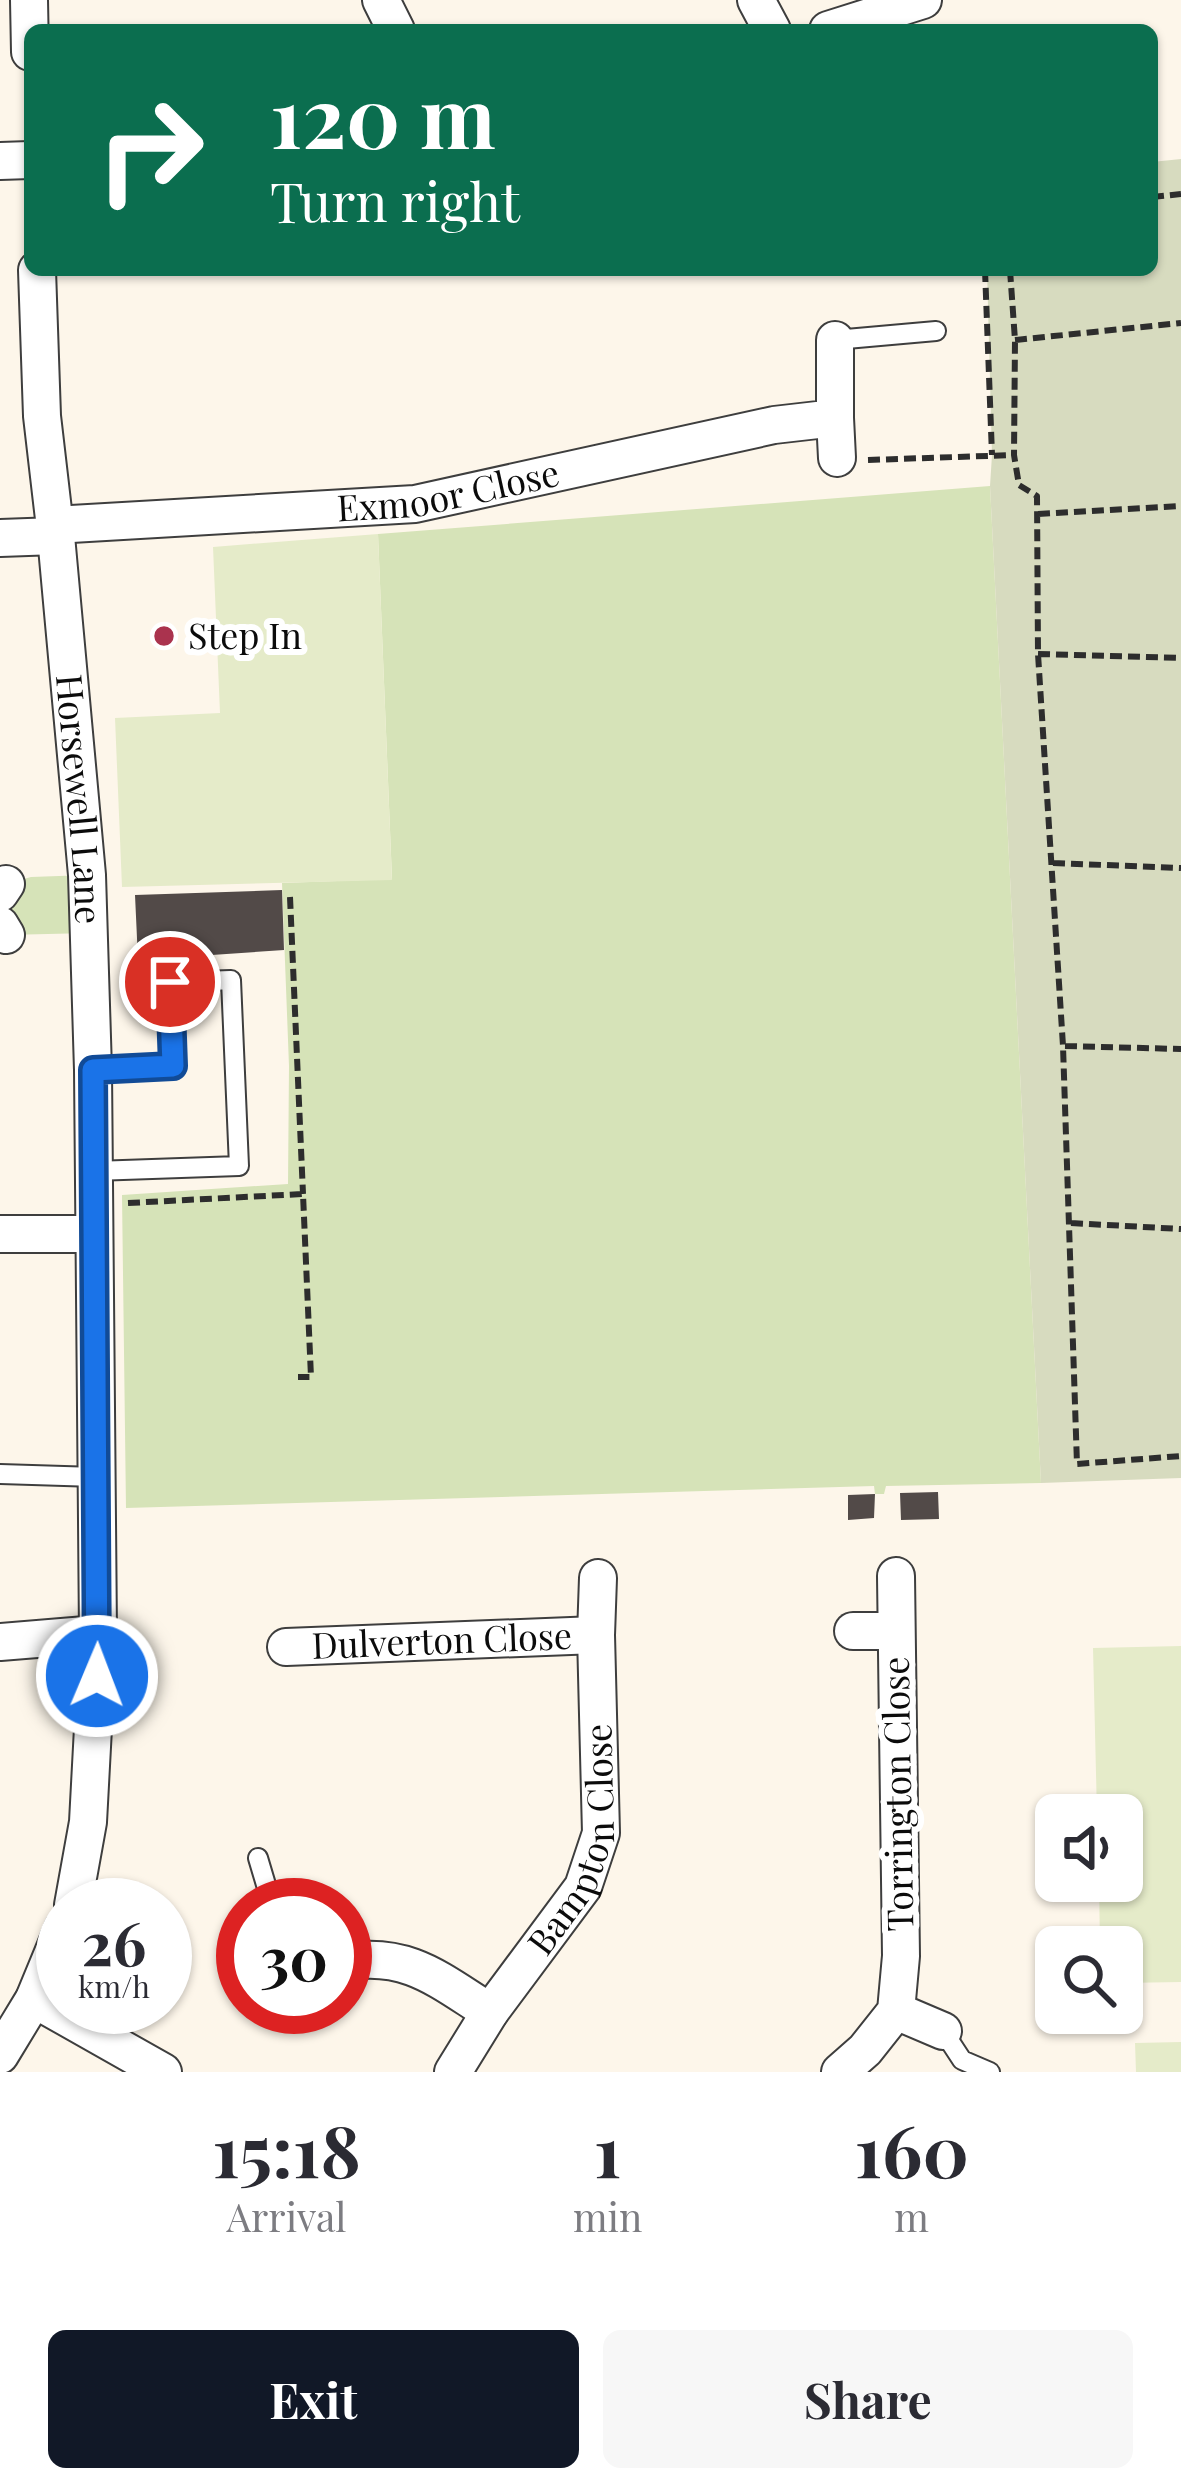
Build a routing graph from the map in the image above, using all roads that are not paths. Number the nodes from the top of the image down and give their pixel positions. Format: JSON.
{"nodes":[{"id":1,"x":923,"y":0,"type":"edge"},
{"id":2,"x":847,"y":24,"type":"edge"},
{"id":3,"x":37,"y":276,"type":"edge"},
{"id":4,"x":936,"y":331,"type":"dead end"},
{"id":5,"x":835,"y":340,"type":"joint"},
{"id":6,"x":835,"y":418,"type":"junction"},
{"id":7,"x":837,"y":458,"type":"road end"},
{"id":8,"x":55,"y":530,"type":"junction"},
{"id":9,"x":0,"y":538,"type":"edge"},
{"id":10,"x":93,"y":1070,"type":"junction"},
{"id":11,"x":94,"y":1203,"type":"junction"},
{"id":12,"x":0,"y":1234,"type":"edge"},
{"id":13,"x":0,"y":1474,"type":"edge"},
{"id":14,"x":96,"y":1477,"type":"junction"},
{"id":15,"x":896,"y":1576,"type":"dead end"},
{"id":16,"x":598,"y":1578,"type":"dead end"},
{"id":17,"x":853,"y":1631,"type":"dead end"},
{"id":18,"x":896,"y":1631,"type":"junction"},
{"id":19,"x":98,"y":1634,"type":"junction"},
{"id":20,"x":596,"y":1635,"type":"junction"},
{"id":21,"x":0,"y":1642,"type":"edge"},
{"id":22,"x":286,"y":1647,"type":"dead end"},
{"id":23,"x":258,"y":1858,"type":"dead end"},
{"id":24,"x":78,"y":1878,"type":"edge"},
{"id":25,"x":264,"y":1878,"type":"edge"},
{"id":26,"x":372,"y":1959,"type":"edge"},
{"id":27,"x":36,"y":1995,"type":"edge"},
{"id":28,"x":34,"y":2000,"type":"junction"},
{"id":29,"x":896,"y":2011,"type":"junction"},
{"id":30,"x":490,"y":2012,"type":"junction"},
{"id":31,"x":944,"y":2032,"type":"joint"},
{"id":32,"x":0,"y":2055,"type":"edge"},
{"id":33,"x":163,"y":2072,"type":"edge"},
{"id":34,"x":453,"y":2072,"type":"edge"},
{"id":35,"x":840,"y":2072,"type":"edge"},
{"id":36,"x":990,"y":2072,"type":"edge"}],
"edges":[{"from":1,"to":2,"type":"street"},
{"from":3,"to":8,"type":"street","name":"Horsewell Lane"},
{"from":4,"to":5,"type":"lane"},
{"from":5,"to":6,"type":"street"},
{"from":6,"to":7,"type":"street"},
{"from":6,"to":8,"type":"street","name":"Exmoor Close"},
{"from":8,"to":9,"type":"street","name":"Exmoor Close"},
{"from":8,"to":10,"type":"street","name":"Horsewell Lane"},
{"from":10,"to":11,"type":"street","name":"Horsewell Lane"},
{"from":10,"to":11,"type":"lane"},
{"from":11,"to":12,"type":"street"},
{"from":11,"to":14,"type":"street","name":"Horsewell Lane"},
{"from":13,"to":14,"type":"lane"},
{"from":14,"to":19,"type":"street","name":"Horsewell Lane"},
{"from":15,"to":18,"type":"street","name":"Torrington Close"},
{"from":16,"to":20,"type":"street","name":"Bampton Close"},
{"from":17,"to":18,"type":"street"},
{"from":18,"to":29,"type":"street","name":"Torrington Close"},
{"from":19,"to":21,"type":"street"},
{"from":19,"to":24,"type":"street","name":"Horsewell Lane"},
{"from":20,"to":22,"type":"street","name":"Dulverton Close"},
{"from":20,"to":30,"type":"street","name":"Bampton Close"},
{"from":23,"to":25,"type":"lane"},
{"from":26,"to":30,"type":"street"},
{"from":27,"to":28,"type":"street"},
{"from":28,"to":32,"type":"street"},
{"from":28,"to":33,"type":"street"},
{"from":29,"to":31,"type":"street"},
{"from":29,"to":35,"type":"street"},
{"from":30,"to":34,"type":"street","name":"Bampton Close"},
{"from":31,"to":36,"type":"lane"}]}
